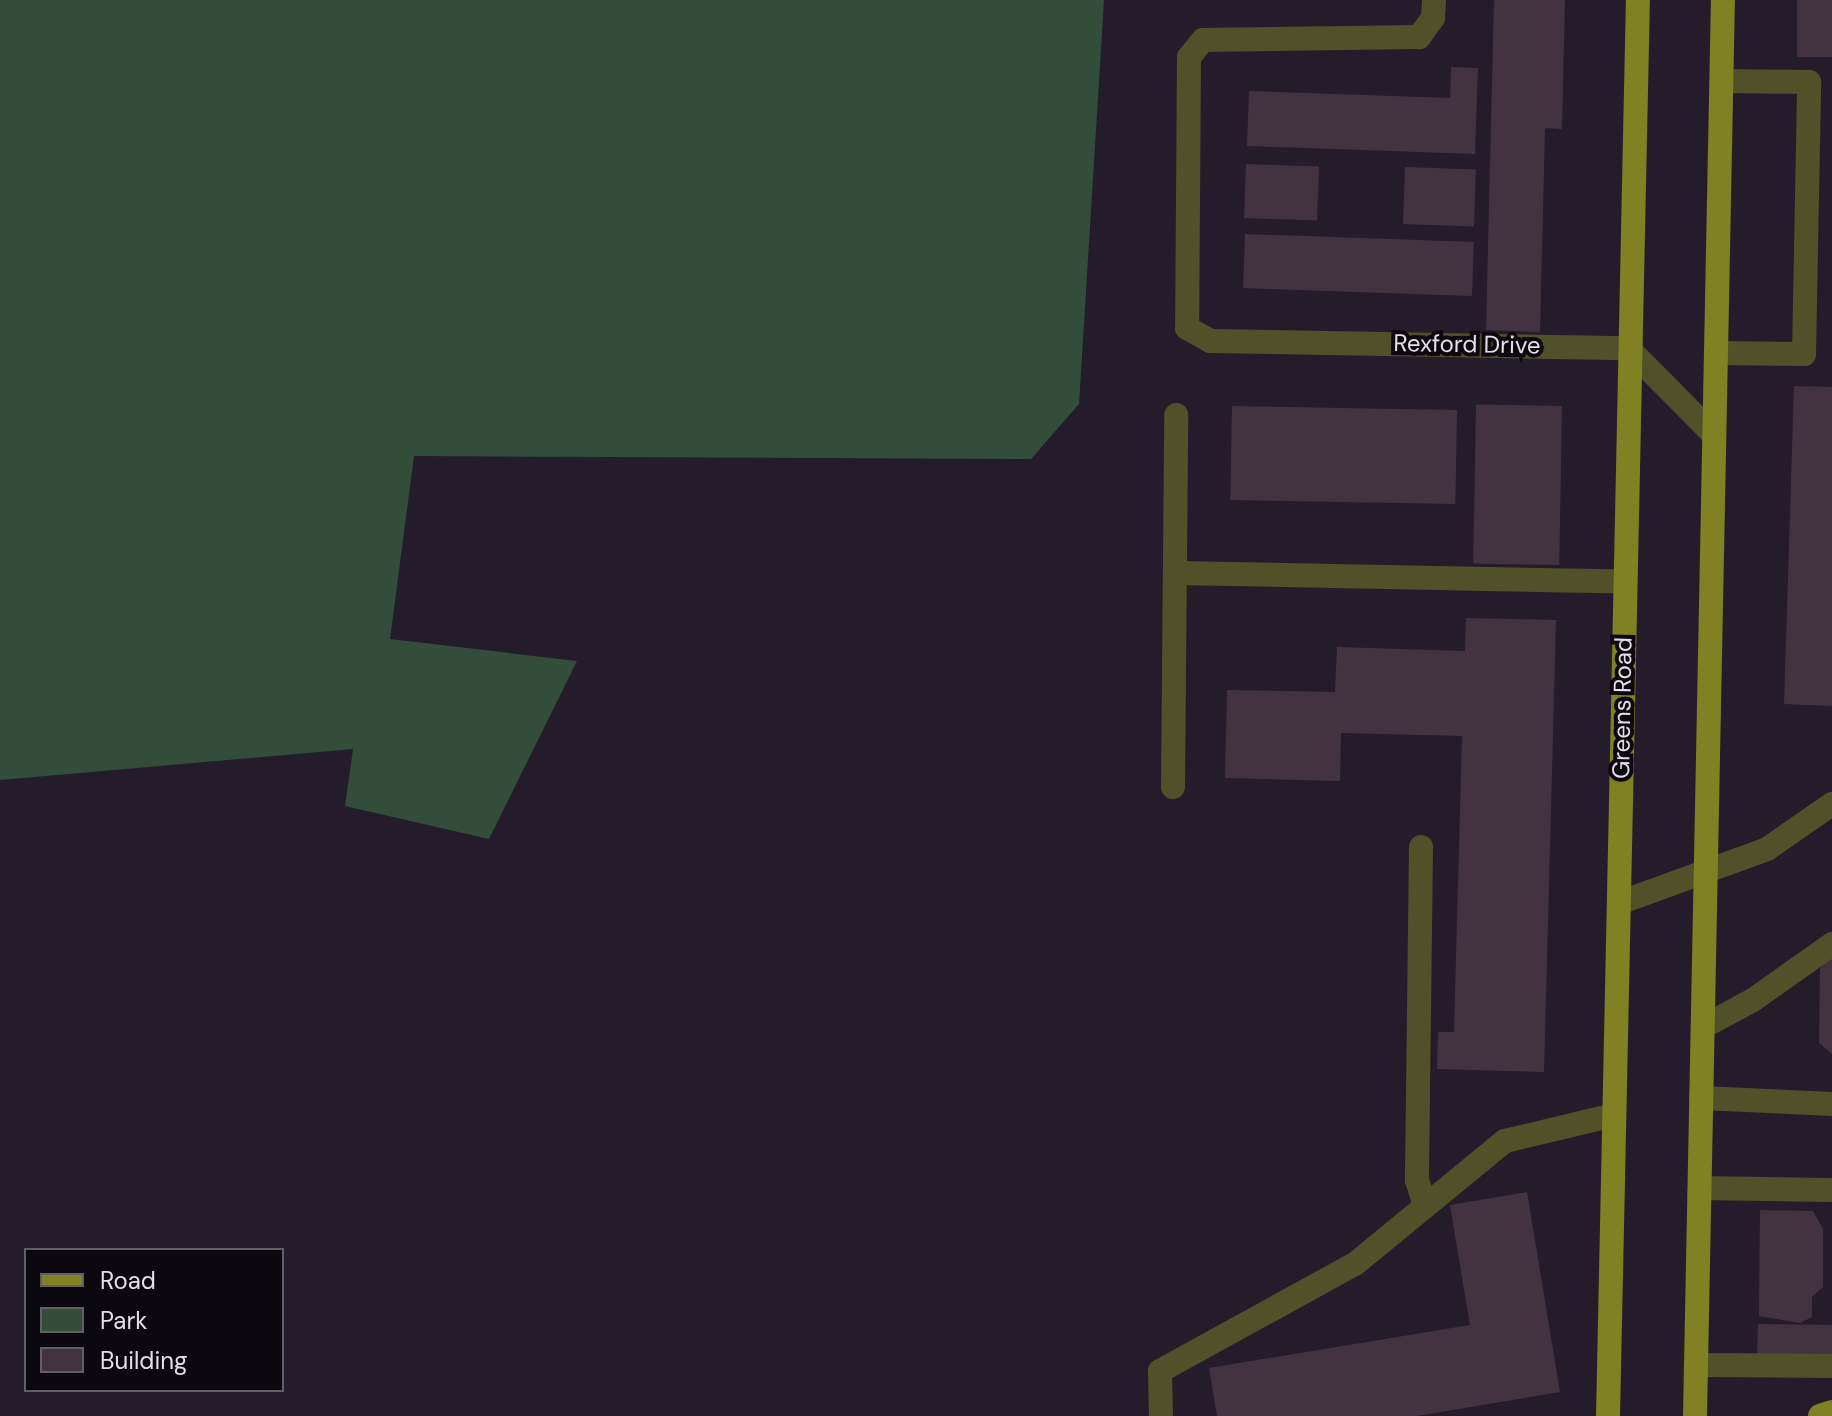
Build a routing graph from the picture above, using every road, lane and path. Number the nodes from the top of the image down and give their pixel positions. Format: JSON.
{"nodes":[{"id":1,"x":1434,"y":0,"type":"edge"},
{"id":2,"x":1638,"y":0,"type":"edge"},
{"id":3,"x":1723,"y":0,"type":"edge"},
{"id":4,"x":1722,"y":81,"type":"junction"},
{"id":5,"x":1628,"y":348,"type":"junction"},
{"id":6,"x":1716,"y":353,"type":"junction"},
{"id":7,"x":1176,"y":415,"type":"dead end"},
{"id":8,"x":1714,"y":435,"type":"junction"},
{"id":9,"x":1176,"y":573,"type":"junction"},
{"id":10,"x":1625,"y":582,"type":"junction"},
{"id":11,"x":1173,"y":787,"type":"dead end"},
{"id":12,"x":1832,"y":804,"type":"edge"},
{"id":13,"x":1421,"y":847,"type":"dead end"},
{"id":14,"x":1706,"y":875,"type":"junction"},
{"id":15,"x":1619,"y":903,"type":"junction"},
{"id":16,"x":1832,"y":944,"type":"edge"},
{"id":17,"x":1703,"y":1027,"type":"junction"},
{"id":18,"x":1701,"y":1098,"type":"junction"},
{"id":19,"x":1832,"y":1104,"type":"edge"},
{"id":20,"x":1614,"y":1115,"type":"junction"},
{"id":21,"x":1700,"y":1188,"type":"junction"},
{"id":22,"x":1832,"y":1190,"type":"edge"},
{"id":23,"x":1425,"y":1206,"type":"junction"},
{"id":24,"x":1696,"y":1365,"type":"junction"},
{"id":25,"x":1832,"y":1366,"type":"edge"},
{"id":26,"x":1832,"y":1412,"type":"edge"},
{"id":27,"x":1161,"y":1416,"type":"edge"},
{"id":28,"x":1608,"y":1416,"type":"edge"},
{"id":29,"x":1695,"y":1416,"type":"edge"},
{"id":30,"x":1820,"y":1416,"type":"edge"}],
"edges":[{"from":1,"to":5,"type":"lane","name":"Rexford Drive"},
{"from":2,"to":5,"type":"main road","name":"Greens Road"},
{"from":3,"to":4,"type":"main road"},
{"from":4,"to":6,"type":"main road"},
{"from":4,"to":6,"type":"lane"},
{"from":5,"to":8,"type":"lane"},
{"from":5,"to":10,"type":"main road","name":"Greens Road"},
{"from":6,"to":8,"type":"main road"},
{"from":7,"to":9,"type":"lane"},
{"from":8,"to":14,"type":"main road"},
{"from":9,"to":10,"type":"lane"},
{"from":9,"to":11,"type":"lane"},
{"from":10,"to":15,"type":"main road","name":"Greens Road"},
{"from":12,"to":14,"type":"lane"},
{"from":13,"to":23,"type":"lane"},
{"from":14,"to":15,"type":"lane"},
{"from":14,"to":17,"type":"main road"},
{"from":15,"to":20,"type":"main road","name":"Greens Road"},
{"from":16,"to":17,"type":"lane"},
{"from":17,"to":18,"type":"main road"},
{"from":18,"to":19,"type":"lane"},
{"from":18,"to":21,"type":"main road"},
{"from":20,"to":23,"type":"lane"},
{"from":20,"to":28,"type":"main road","name":"Greens Road"},
{"from":21,"to":22,"type":"lane"},
{"from":21,"to":24,"type":"main road"},
{"from":23,"to":27,"type":"lane"},
{"from":24,"to":25,"type":"lane"},
{"from":24,"to":29,"type":"main road"},
{"from":26,"to":30,"type":"main road"}]}
